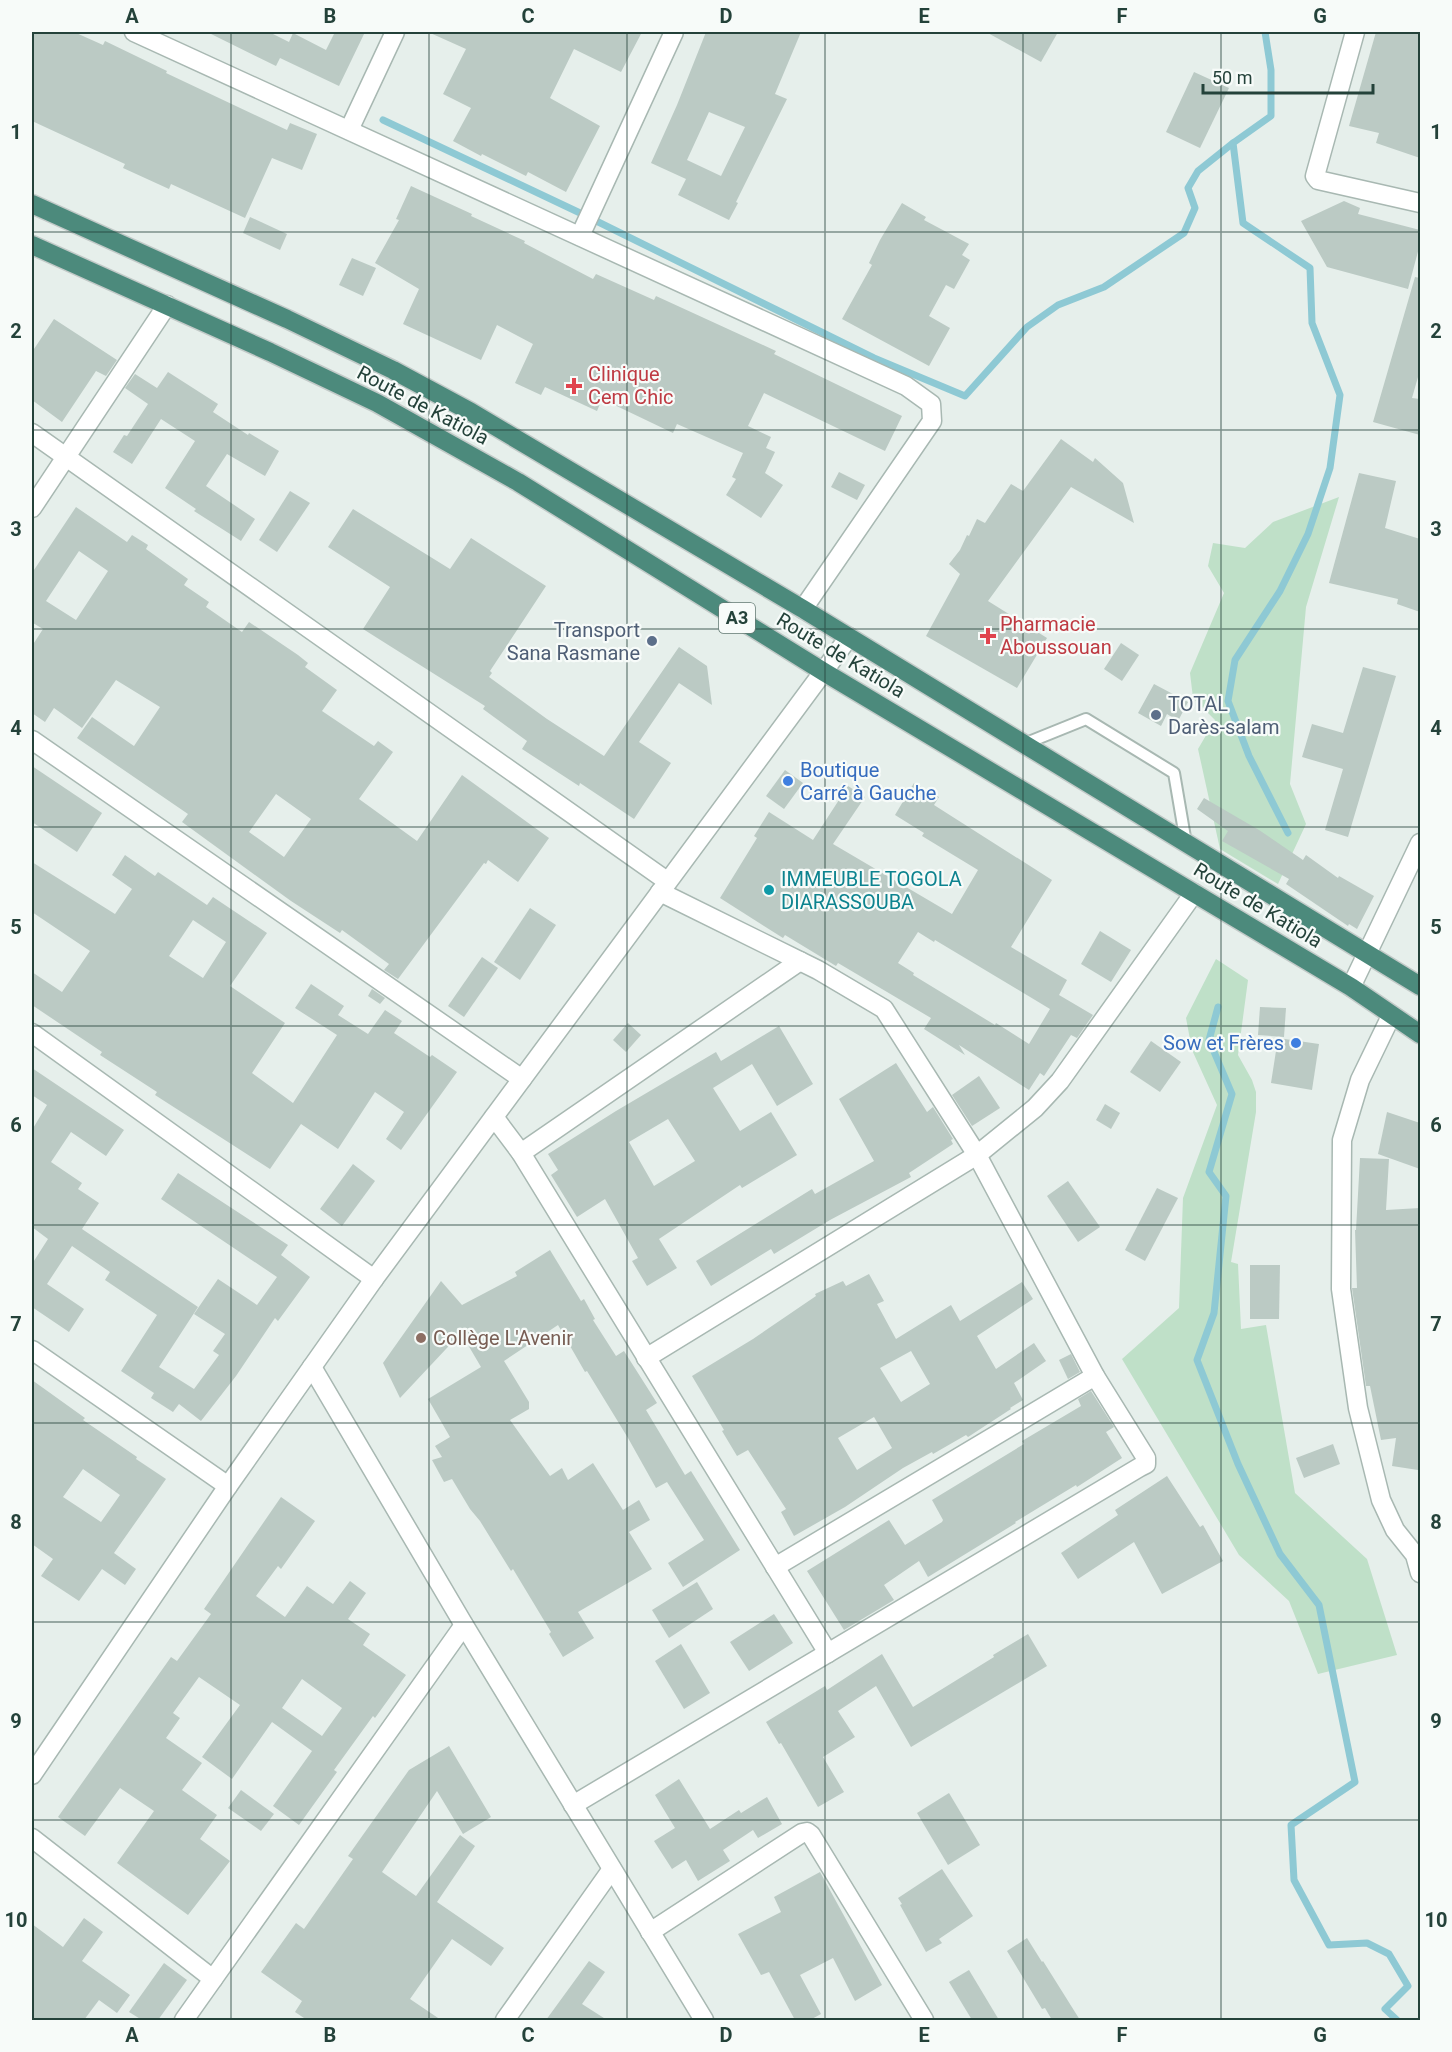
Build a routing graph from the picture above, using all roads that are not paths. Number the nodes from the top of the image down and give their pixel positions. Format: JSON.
{"nodes":[{"id":1,"x":134,"y":32,"type":"edge"},
{"id":2,"x":394,"y":32,"type":"edge"},
{"id":3,"x":674,"y":32,"type":"edge"},
{"id":4,"x":1355,"y":32,"type":"edge"},
{"id":5,"x":349,"y":130,"type":"junction"},
{"id":6,"x":1420,"y":203,"type":"edge"},
{"id":7,"x":32,"y":204,"type":"edge"},
{"id":8,"x":580,"y":236,"type":"junction"},
{"id":9,"x":32,"y":245,"type":"edge"},
{"id":10,"x":167,"y":305,"type":"junction"},
{"id":11,"x":32,"y":433,"type":"edge"},
{"id":12,"x":67,"y":458,"type":"junction"},
{"id":13,"x":32,"y":508,"type":"edge"},
{"id":14,"x":803,"y":609,"type":"junction"},
{"id":15,"x":849,"y":637,"type":"junction"},
{"id":16,"x":824,"y":672,"type":"junction"},
{"id":17,"x":32,"y":740,"type":"edge"},
{"id":18,"x":1024,"y":744,"type":"junction"},
{"id":19,"x":1186,"y":843,"type":"junction"},
{"id":20,"x":1420,"y":843,"type":"edge"},
{"id":21,"x":664,"y":886,"type":"junction"},
{"id":22,"x":1194,"y":893,"type":"junction"},
{"id":23,"x":1368,"y":953,"type":"junction"},
{"id":24,"x":800,"y":961,"type":"junction"},
{"id":25,"x":1420,"y":986,"type":"edge"},
{"id":26,"x":1351,"y":987,"type":"junction"},
{"id":27,"x":1391,"y":1016,"type":"junction"},
{"id":28,"x":32,"y":1033,"type":"edge"},
{"id":29,"x":1420,"y":1034,"type":"edge"},
{"id":30,"x":522,"y":1079,"type":"junction"},
{"id":31,"x":494,"y":1117,"type":"junction"},
{"id":32,"x":521,"y":1153,"type":"junction"},
{"id":33,"x":977,"y":1155,"type":"junction"},
{"id":34,"x":374,"y":1279,"type":"junction"},
{"id":35,"x":32,"y":1350,"type":"edge"},
{"id":36,"x":646,"y":1358,"type":"junction"},
{"id":37,"x":312,"y":1367,"type":"junction"},
{"id":38,"x":1095,"y":1376,"type":"junction"},
{"id":39,"x":228,"y":1486,"type":"junction"},
{"id":40,"x":1418,"y":1550,"type":"edge"},
{"id":41,"x":775,"y":1567,"type":"junction"},
{"id":42,"x":1420,"y":1573,"type":"edge"},
{"id":43,"x":464,"y":1625,"type":"junction"},
{"id":44,"x":828,"y":1653,"type":"junction"},
{"id":45,"x":32,"y":1775,"type":"edge"},
{"id":46,"x":573,"y":1805,"type":"junction"},
{"id":47,"x":32,"y":1838,"type":"edge"},
{"id":48,"x":612,"y":1869,"type":"junction"},
{"id":49,"x":650,"y":1932,"type":"junction"},
{"id":50,"x":213,"y":1979,"type":"junction"},
{"id":51,"x":184,"y":2020,"type":"edge"},
{"id":52,"x":506,"y":2020,"type":"edge"},
{"id":53,"x":704,"y":2020,"type":"edge"},
{"id":54,"x":924,"y":2020,"type":"edge"}],
"edges":[{"from":1,"to":5,"type":"street"},
{"from":2,"to":5,"type":"street"},
{"from":3,"to":8,"type":"street"},
{"from":4,"to":6,"type":"street"},
{"from":5,"to":8,"type":"street"},
{"from":7,"to":14,"type":"highway","name":"Route de Katiola","number":"A3"},
{"from":8,"to":14,"type":"street"},
{"from":9,"to":10,"type":"highway","name":"Route de Katiola","number":"A3"},
{"from":10,"to":12,"type":"street"},
{"from":10,"to":16,"type":"highway","name":"Route de Katiola","number":"A3"},
{"from":11,"to":12,"type":"street"},
{"from":12,"to":13,"type":"street"},
{"from":12,"to":21,"type":"street"},
{"from":14,"to":15,"type":"highway","name":"Route de Katiola","number":"A3"},
{"from":15,"to":16,"type":"street"},
{"from":15,"to":18,"type":"highway","name":"Route de Katiola","number":"A3"},
{"from":16,"to":21,"type":"street"},
{"from":16,"to":22,"type":"highway","name":"Route de Katiola","number":"A3"},
{"from":17,"to":30,"type":"street"},
{"from":18,"to":19,"type":"highway","name":"Route de Katiola","number":"A3"},
{"from":18,"to":19,"type":"lane"},
{"from":19,"to":23,"type":"highway","name":"Route de Katiola","number":"A3"},
{"from":20,"to":23,"type":"street"},
{"from":21,"to":24,"type":"street"},
{"from":21,"to":30,"type":"street"},
{"from":22,"to":26,"type":"highway","name":"Route de Katiola","number":"A3"},
{"from":22,"to":33,"type":"street"},
{"from":23,"to":25,"type":"highway","name":"Route de Katiola","number":"A3"},
{"from":23,"to":26,"type":"street"},
{"from":24,"to":32,"type":"street"},
{"from":24,"to":33,"type":"street"},
{"from":26,"to":27,"type":"highway","name":"Route de Katiola","number":"A3"},
{"from":27,"to":29,"type":"highway","name":"Route de Katiola","number":"A3"},
{"from":27,"to":40,"type":"street"},
{"from":28,"to":34,"type":"street"},
{"from":30,"to":31,"type":"street"},
{"from":31,"to":32,"type":"street"},
{"from":31,"to":34,"type":"street"},
{"from":32,"to":36,"type":"street"},
{"from":33,"to":36,"type":"street"},
{"from":33,"to":38,"type":"street"},
{"from":34,"to":37,"type":"street"},
{"from":35,"to":39,"type":"street"},
{"from":36,"to":41,"type":"street"},
{"from":37,"to":39,"type":"street"},
{"from":37,"to":43,"type":"street"},
{"from":38,"to":41,"type":"street"},
{"from":38,"to":44,"type":"street"},
{"from":39,"to":45,"type":"street"},
{"from":40,"to":42,"type":"street"},
{"from":41,"to":44,"type":"street"},
{"from":43,"to":46,"type":"street"},
{"from":43,"to":50,"type":"street"},
{"from":44,"to":46,"type":"street"},
{"from":46,"to":48,"type":"street"},
{"from":47,"to":50,"type":"street"},
{"from":48,"to":49,"type":"street"},
{"from":48,"to":52,"type":"street"},
{"from":49,"to":53,"type":"street"},
{"from":49,"to":54,"type":"street"},
{"from":50,"to":51,"type":"street"}]}
